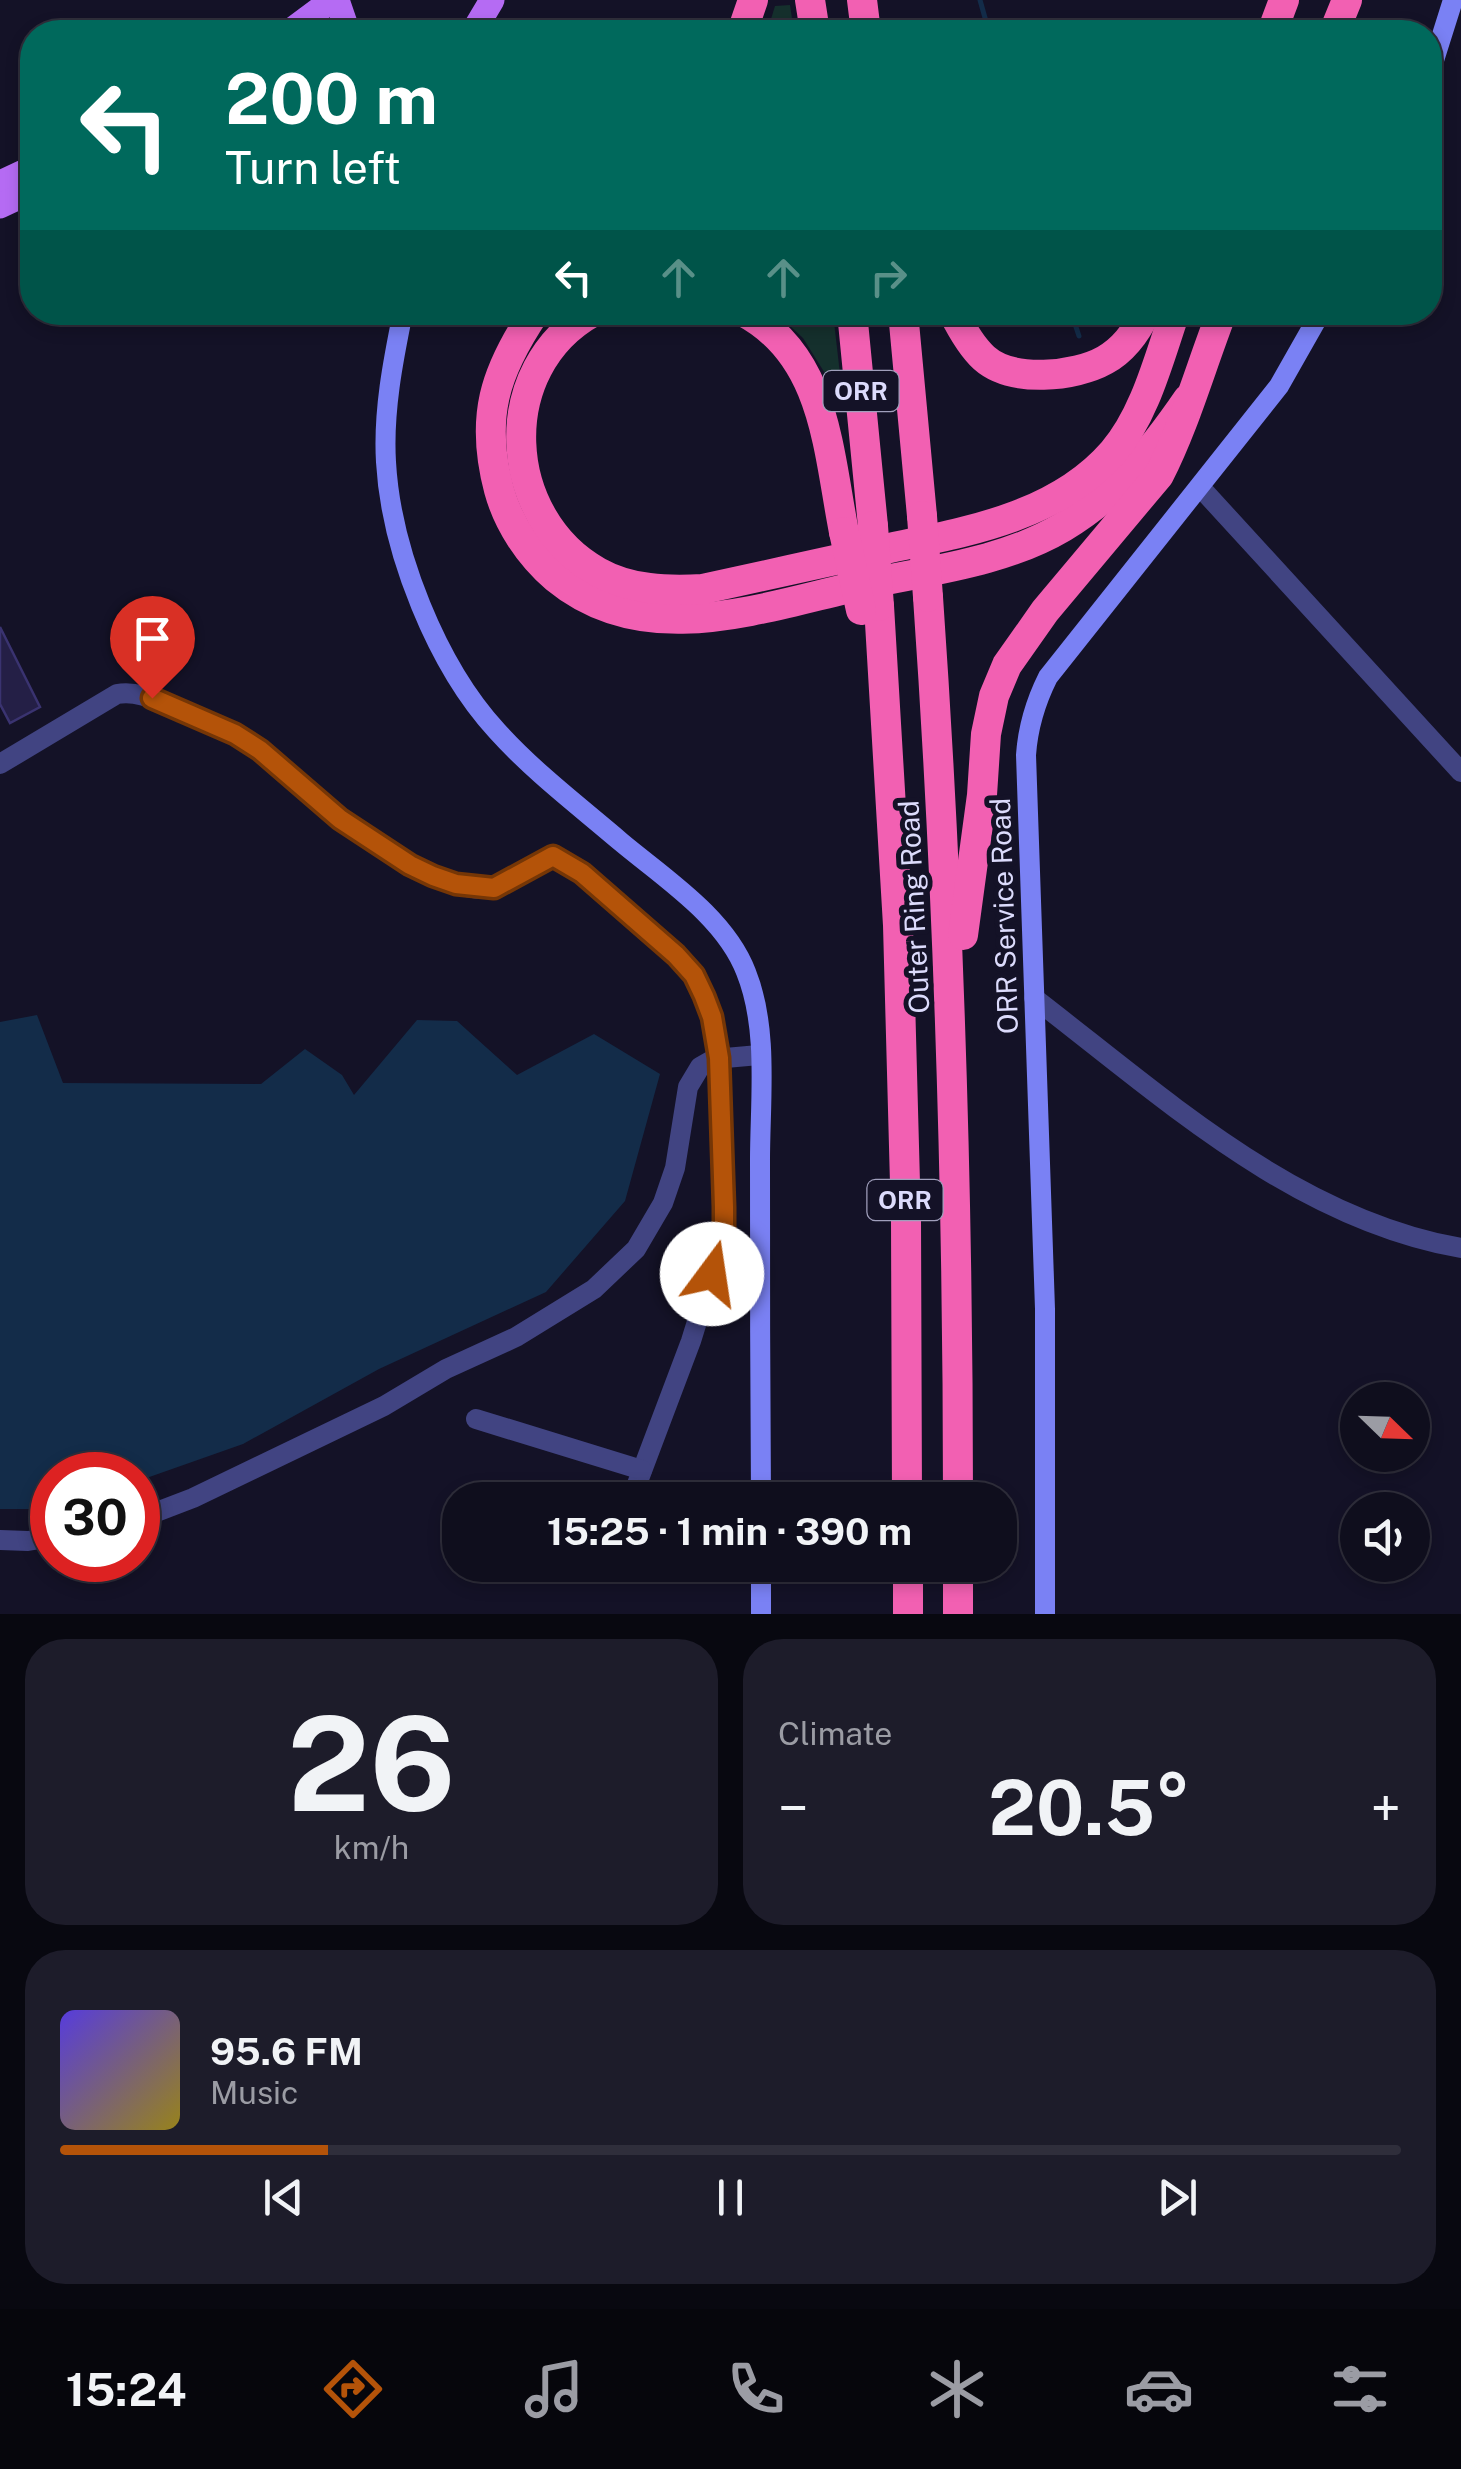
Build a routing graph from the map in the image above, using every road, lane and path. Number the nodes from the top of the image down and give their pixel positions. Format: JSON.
{"nodes":[{"id":1,"x":335,"y":0,"type":"edge"},
{"id":2,"x":1454,"y":0,"type":"edge"},
{"id":3,"x":306,"y":20,"type":"edge"},
{"id":4,"x":1442,"y":37,"type":"edge"},
{"id":5,"x":401,"y":325,"type":"edge"},
{"id":6,"x":527,"y":325,"type":"edge"},
{"id":7,"x":575,"y":325,"type":"edge"},
{"id":8,"x":762,"y":325,"type":"edge"},
{"id":9,"x":852,"y":325,"type":"edge"},
{"id":10,"x":904,"y":325,"type":"edge"},
{"id":11,"x":962,"y":325,"type":"edge"},
{"id":12,"x":1137,"y":325,"type":"edge"},
{"id":13,"x":1170,"y":325,"type":"edge"},
{"id":14,"x":1217,"y":325,"type":"edge"},
{"id":15,"x":1314,"y":325,"type":"edge"},
{"id":16,"x":1188,"y":398,"type":"junction"},
{"id":17,"x":1201,"y":488,"type":"junction"},
{"id":18,"x":858,"y":529,"type":"junction"},
{"id":19,"x":0,"y":764,"type":"edge"},
{"id":20,"x":1461,"y":772,"type":"edge"},
{"id":21,"x":1034,"y":998,"type":"junction"},
{"id":22,"x":952,"y":1017,"type":"junction"},
{"id":23,"x":760,"y":1055,"type":"junction"},
{"id":24,"x":719,"y":1058,"type":"junction"},
{"id":25,"x":1461,"y":1248,"type":"edge"},
{"id":26,"x":476,"y":1418,"type":"dead end"},
{"id":27,"x":642,"y":1470,"type":"junction"},
{"id":28,"x":638,"y":1482,"type":"edge"},
{"id":29,"x":760,"y":1482,"type":"edge"},
{"id":30,"x":908,"y":1482,"type":"edge"},
{"id":31,"x":958,"y":1482,"type":"edge"},
{"id":32,"x":160,"y":1510,"type":"edge"},
{"id":33,"x":0,"y":1540,"type":"edge"},
{"id":34,"x":30,"y":1541,"type":"edge"},
{"id":35,"x":761,"y":1582,"type":"edge"},
{"id":36,"x":908,"y":1582,"type":"edge"},
{"id":37,"x":958,"y":1582,"type":"edge"},
{"id":38,"x":761,"y":1614,"type":"edge"},
{"id":39,"x":908,"y":1614,"type":"edge"},
{"id":40,"x":958,"y":1614,"type":"edge"},
{"id":41,"x":1045,"y":1614,"type":"edge"}],
"edges":[{"from":1,"to":3,"type":"main road"},
{"from":2,"to":4,"type":"main road"},
{"from":5,"to":23,"type":"main road"},
{"from":6,"to":16,"type":"highway"},
{"from":7,"to":13,"type":"highway"},
{"from":8,"to":18,"type":"highway","number":"ORR"},
{"from":9,"to":18,"type":"highway","name":"Outer Ring Road","number":"ORR"},
{"from":10,"to":22,"type":"highway","name":"Outer Ring Road","number":"ORR","bridge":true},
{"from":11,"to":12,"type":"highway"},
{"from":14,"to":16,"type":"highway"},
{"from":15,"to":17,"type":"main road","name":"ORR Service Road"},
{"from":16,"to":22,"type":"highway"},
{"from":17,"to":20,"type":"street"},
{"from":17,"to":21,"type":"main road","name":"ORR Service Road"},
{"from":18,"to":30,"type":"highway","name":"Outer Ring Road","number":"ORR","bridge":true},
{"from":19,"to":24,"type":"street"},
{"from":21,"to":25,"type":"street"},
{"from":21,"to":41,"type":"main road","name":"ORR Service Road"},
{"from":22,"to":31,"type":"highway","name":"Outer Ring Road","number":"ORR"},
{"from":23,"to":24,"type":"street"},
{"from":23,"to":29,"type":"main road"},
{"from":24,"to":27,"type":"street"},
{"from":24,"to":32,"type":"street"},
{"from":26,"to":27,"type":"street"},
{"from":27,"to":28,"type":"street"},
{"from":33,"to":34,"type":"street"},
{"from":35,"to":38,"type":"main road"},
{"from":36,"to":39,"type":"highway"},
{"from":37,"to":40,"type":"highway"}]}
